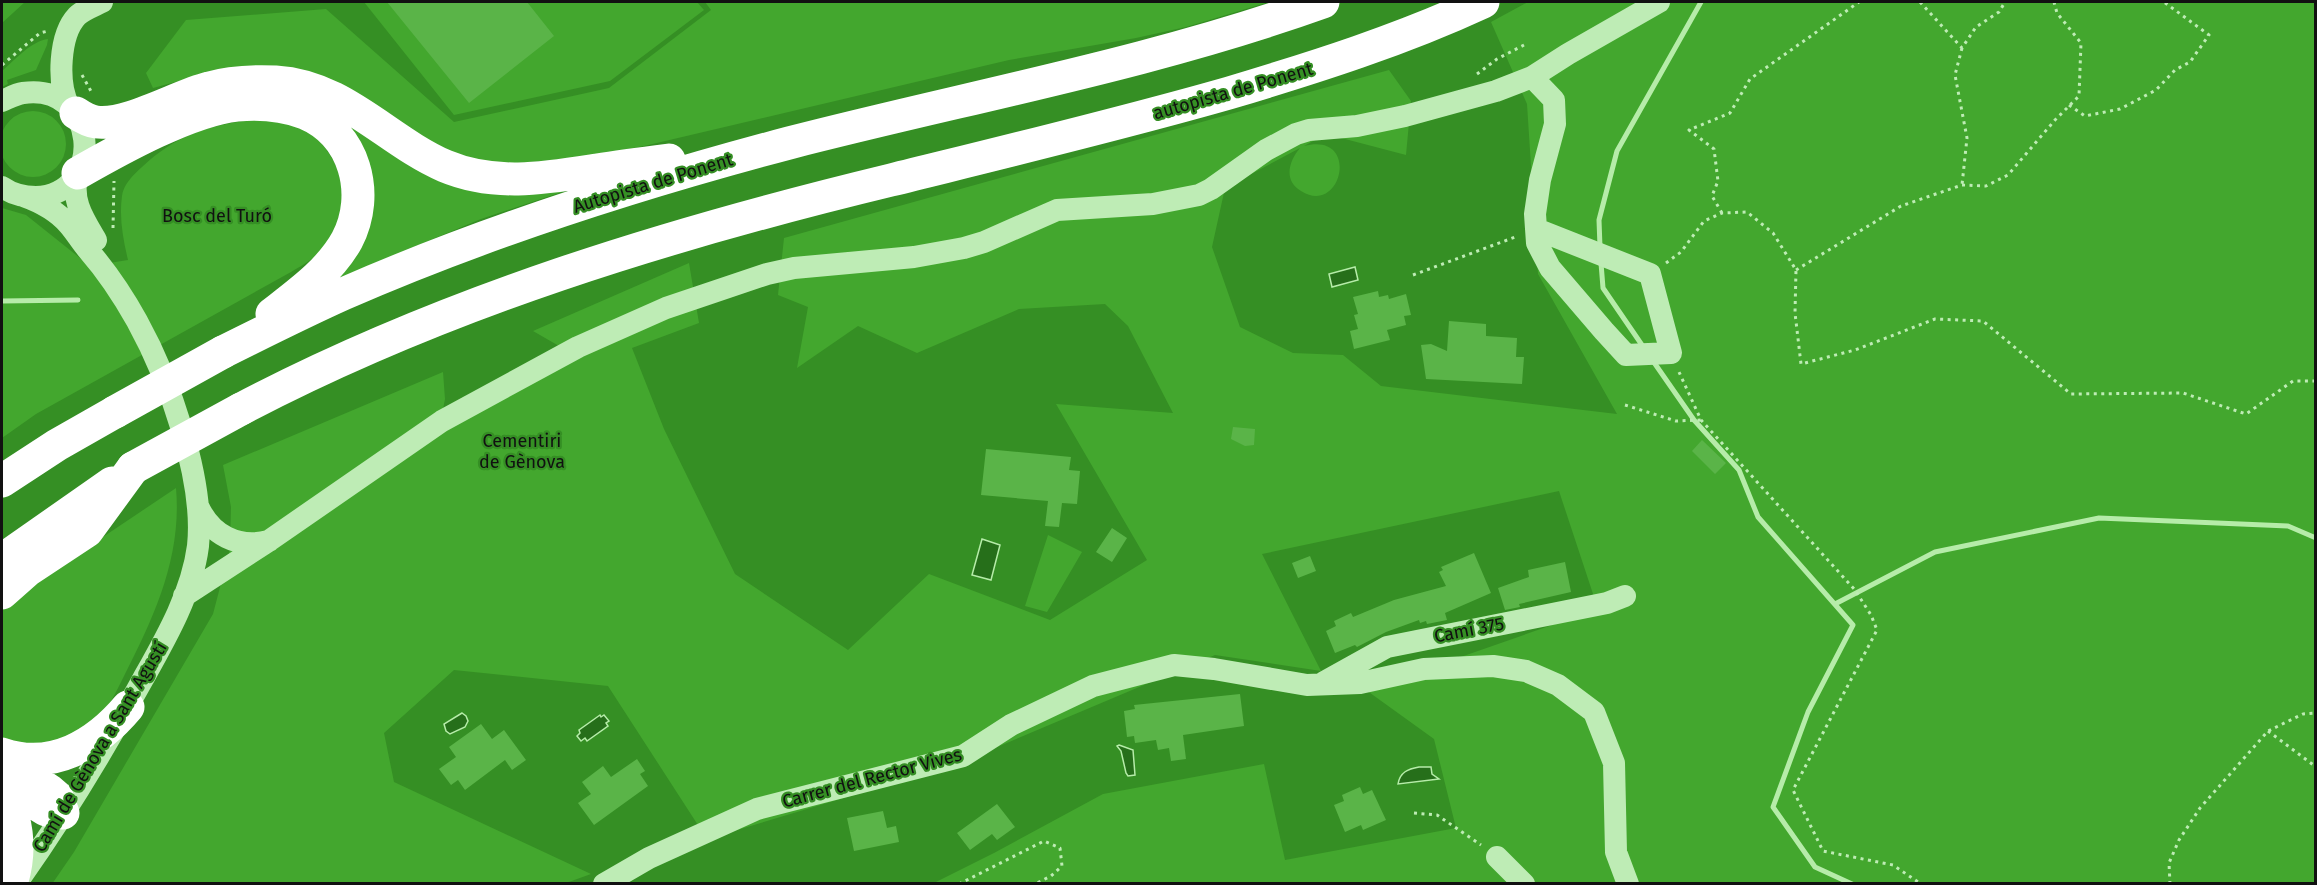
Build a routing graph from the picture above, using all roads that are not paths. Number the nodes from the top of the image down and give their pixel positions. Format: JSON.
{"nodes":[{"id":1,"x":102,"y":2,"type":"edge"},
{"id":2,"x":1323,"y":2,"type":"edge"},
{"id":3,"x":1483,"y":2,"type":"edge"},
{"id":4,"x":1659,"y":2,"type":"edge"},
{"id":5,"x":64,"y":46,"type":"junction"},
{"id":6,"x":1532,"y":77,"type":"junction"},
{"id":7,"x":8,"y":99,"type":"edge"},
{"id":8,"x":72,"y":109,"type":"junction"},
{"id":9,"x":787,"y":144,"type":"junction"},
{"id":10,"x":78,"y":172,"type":"junction"},
{"id":11,"x":2,"y":187,"type":"edge"},
{"id":12,"x":23,"y":196,"type":"junction"},
{"id":13,"x":1536,"y":230,"type":"junction"},
{"id":14,"x":106,"y":270,"type":"junction"},
{"id":15,"x":223,"y":352,"type":"junction"},
{"id":16,"x":133,"y":468,"type":"junction"},
{"id":17,"x":2,"y":482,"type":"edge"},
{"id":18,"x":197,"y":505,"type":"junction"},
{"id":19,"x":270,"y":540,"type":"junction"},
{"id":20,"x":2,"y":560,"type":"edge"},
{"id":21,"x":2,"y":593,"type":"edge"},
{"id":22,"x":183,"y":596,"type":"junction"},
{"id":23,"x":1625,"y":596,"type":"dead end"},
{"id":24,"x":1320,"y":684,"type":"junction"},
{"id":25,"x":128,"y":707,"type":"junction"},
{"id":26,"x":2,"y":757,"type":"edge"},
{"id":27,"x":2,"y":783,"type":"edge"},
{"id":28,"x":2,"y":789,"type":"edge"},
{"id":29,"x":63,"y":813,"type":"junction"},
{"id":30,"x":1497,"y":857,"type":"road end"},
{"id":31,"x":11,"y":884,"type":"edge"},
{"id":32,"x":16,"y":884,"type":"edge"},
{"id":33,"x":604,"y":884,"type":"edge"},
{"id":34,"x":1524,"y":884,"type":"edge"},
{"id":35,"x":1628,"y":884,"type":"edge"}],
"edges":[{"from":1,"to":5,"type":"street"},
{"from":2,"to":9,"type":"highway","name":"Autopista de Ponent"},
{"from":3,"to":16,"type":"highway","name":"autopista de Ponent","bridge":true},
{"from":4,"to":6,"type":"street"},
{"from":5,"to":7,"type":"street"},
{"from":5,"to":8,"type":"street","name":"Camí de Gènova a Sant Agustí"},
{"from":6,"to":13,"type":"street"},
{"from":6,"to":19,"type":"street"},
{"from":7,"to":8,"type":"street"},
{"from":8,"to":9,"type":"highway"},
{"from":8,"to":10,"type":"street","name":"Camí de Gènova a Sant Agustí"},
{"from":9,"to":15,"type":"highway","name":"Autopista de Ponent"},
{"from":10,"to":12,"type":"street"},
{"from":10,"to":14,"type":"street","name":"Camí de Gènova a Sant Agustí"},
{"from":10,"to":15,"type":"highway"},
{"from":11,"to":12,"type":"street","name":"Camí de Gènova a Sant Agustí"},
{"from":12,"to":14,"type":"street","name":"Camí de Gènova a Sant Agustí"},
{"from":13,"to":13,"type":"street"},
{"from":14,"to":18,"type":"street","name":"Camí de Gènova a Sant Agustí"},
{"from":15,"to":17,"type":"highway","bridge":true},
{"from":16,"to":20,"type":"highway"},
{"from":16,"to":21,"type":"highway"},
{"from":18,"to":19,"type":"street"},
{"from":18,"to":22,"type":"street","name":"Camí de Gènova a Sant Agustí"},
{"from":19,"to":22,"type":"street"},
{"from":22,"to":25,"type":"street","name":"Camí de Gènova a Sant Agustí"},
{"from":23,"to":24,"type":"street","name":"Camí 375"},
{"from":24,"to":33,"type":"street","name":"Carrer del Rector Vives"},
{"from":24,"to":35,"type":"street","name":"Carrer del Rector Vives"},
{"from":25,"to":26,"type":"highway"},
{"from":25,"to":29,"type":"street","name":"Camí de Gènova a Sant Agustí"},
{"from":26,"to":29,"type":"highway"},
{"from":27,"to":29,"type":"highway"},
{"from":28,"to":31,"type":"highway"},
{"from":29,"to":32,"type":"street","name":"Camí de Gènova a Sant Agustí"},
{"from":30,"to":34,"type":"street"}]}
